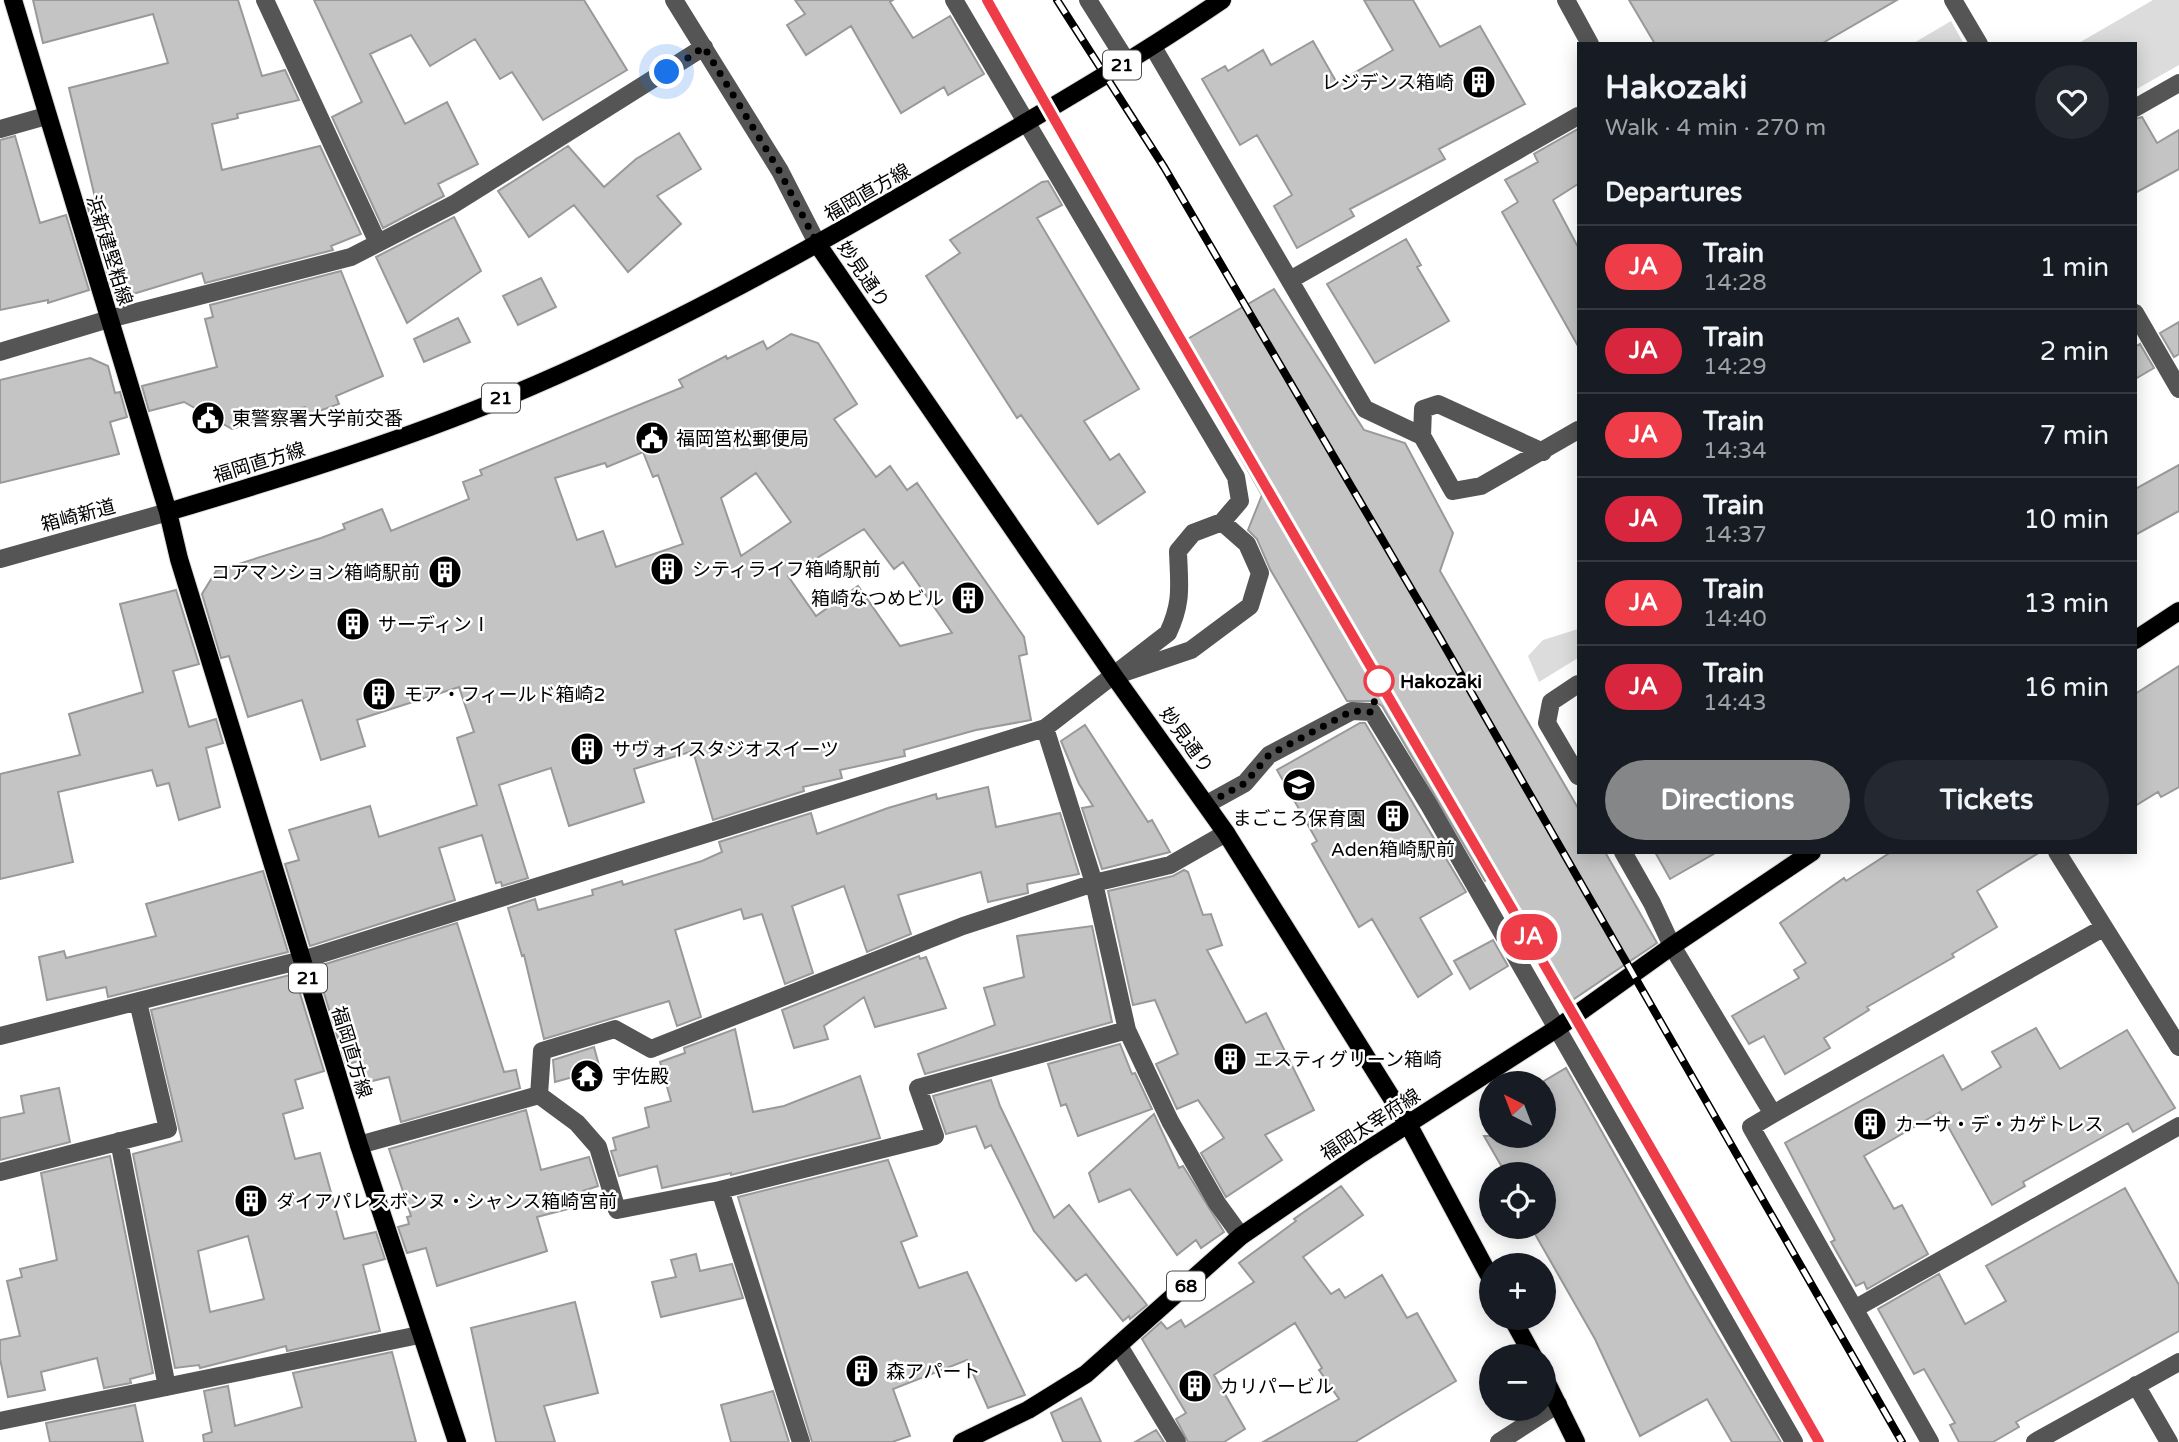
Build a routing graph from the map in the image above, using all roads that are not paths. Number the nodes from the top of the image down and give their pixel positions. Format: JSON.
{"nodes":[{"id":1,"x":13,"y":0,"type":"edge"},
{"id":2,"x":265,"y":0,"type":"edge"},
{"id":3,"x":674,"y":0,"type":"edge"},
{"id":4,"x":954,"y":0,"type":"edge"},
{"id":5,"x":1088,"y":0,"type":"edge"},
{"id":6,"x":1222,"y":0,"type":"edge"},
{"id":7,"x":1566,"y":0,"type":"edge"},
{"id":8,"x":1953,"y":0,"type":"edge"},
{"id":9,"x":1589,"y":42,"type":"edge"},
{"id":10,"x":1978,"y":42,"type":"edge"},
{"id":11,"x":704,"y":47,"type":"junction"},
{"id":12,"x":1153,"y":47,"type":"junction"},
{"id":13,"x":1127,"y":62,"type":"junction"},
{"id":14,"x":2179,"y":83,"type":"edge"},
{"id":15,"x":2137,"y":107,"type":"edge"},
{"id":16,"x":46,"y":117,"type":"junction"},
{"id":17,"x":1577,"y":117,"type":"edge"},
{"id":18,"x":1028,"y":121,"type":"junction"},
{"id":19,"x":0,"y":129,"type":"edge"},
{"id":20,"x":378,"y":243,"type":"junction"},
{"id":21,"x":818,"y":245,"type":"junction"},
{"id":22,"x":1290,"y":280,"type":"junction"},
{"id":23,"x":2137,"y":316,"type":"edge"},
{"id":24,"x":109,"y":319,"type":"junction"},
{"id":25,"x":0,"y":352,"type":"edge"},
{"id":26,"x":2179,"y":389,"type":"edge"},
{"id":27,"x":1577,"y":431,"type":"edge"},
{"id":28,"x":1422,"y":436,"type":"junction"},
{"id":29,"x":1543,"y":452,"type":"junction"},
{"id":30,"x":168,"y":512,"type":"junction"},
{"id":31,"x":1222,"y":523,"type":"junction"},
{"id":32,"x":0,"y":559,"type":"edge"},
{"id":33,"x":2179,"y":611,"type":"edge"},
{"id":34,"x":2137,"y":639,"type":"edge"},
{"id":35,"x":1114,"y":676,"type":"junction"},
{"id":36,"x":1577,"y":685,"type":"edge"},
{"id":37,"x":1045,"y":728,"type":"junction"},
{"id":38,"x":1577,"y":774,"type":"edge"},
{"id":39,"x":1207,"y":804,"type":"junction"},
{"id":40,"x":1226,"y":833,"type":"junction"},
{"id":41,"x":1624,"y":854,"type":"edge"},
{"id":42,"x":1809,"y":854,"type":"edge"},
{"id":43,"x":2058,"y":854,"type":"edge"},
{"id":44,"x":1094,"y":883,"type":"junction"},
{"id":45,"x":2103,"y":928,"type":"junction"},
{"id":46,"x":1672,"y":946,"type":"junction"},
{"id":47,"x":302,"y":960,"type":"junction"},
{"id":48,"x":138,"y":1002,"type":"junction"},
{"id":49,"x":1556,"y":1029,"type":"junction"},
{"id":50,"x":1127,"y":1030,"type":"junction"},
{"id":51,"x":0,"y":1036,"type":"edge"},
{"id":52,"x":2179,"y":1047,"type":"edge"},
{"id":53,"x":539,"y":1095,"type":"junction"},
{"id":54,"x":1773,"y":1114,"type":"junction"},
{"id":55,"x":1408,"y":1124,"type":"junction"},
{"id":56,"x":2179,"y":1126,"type":"edge"},
{"id":57,"x":119,"y":1142,"type":"junction"},
{"id":58,"x":359,"y":1145,"type":"junction"},
{"id":59,"x":0,"y":1172,"type":"edge"},
{"id":60,"x":720,"y":1190,"type":"junction"},
{"id":61,"x":1241,"y":1236,"type":"junction"},
{"id":62,"x":1479,"y":1257,"type":"edge"},
{"id":63,"x":1856,"y":1308,"type":"junction"},
{"id":64,"x":419,"y":1335,"type":"junction"},
{"id":65,"x":1119,"y":1346,"type":"junction"},
{"id":66,"x":2179,"y":1362,"type":"edge"},
{"id":67,"x":2136,"y":1385,"type":"junction"},
{"id":68,"x":167,"y":1387,"type":"junction"},
{"id":69,"x":1556,"y":1400,"type":"edge"},
{"id":70,"x":1558,"y":1404,"type":"junction"},
{"id":71,"x":0,"y":1421,"type":"edge"},
{"id":72,"x":457,"y":1442,"type":"edge"},
{"id":73,"x":801,"y":1442,"type":"edge"},
{"id":74,"x":962,"y":1442,"type":"edge"},
{"id":75,"x":1177,"y":1442,"type":"edge"},
{"id":76,"x":1499,"y":1442,"type":"edge"},
{"id":77,"x":1576,"y":1442,"type":"edge"},
{"id":78,"x":1794,"y":1442,"type":"edge"},
{"id":79,"x":1930,"y":1442,"type":"edge"},
{"id":80,"x":2035,"y":1442,"type":"edge"},
{"id":81,"x":2169,"y":1442,"type":"edge"}],
"edges":[{"from":1,"to":16,"type":"main road","name":"浜新建堅粕線"},
{"from":2,"to":20,"type":"street"},
{"from":3,"to":11,"type":"street"},
{"from":4,"to":18,"type":"street"},
{"from":5,"to":13,"type":"street"},
{"from":6,"to":12,"type":"main road","name":"福岡直方線","number":"21"},
{"from":7,"to":9,"type":"street"},
{"from":8,"to":10,"type":"street"},
{"from":11,"to":20,"type":"street"},
{"from":11,"to":21,"type":"street"},
{"from":12,"to":13,"type":"main road","name":"福岡直方線","number":"21"},
{"from":12,"to":22,"type":"street"},
{"from":13,"to":18,"type":"main road","name":"福岡直方線","number":"21"},
{"from":14,"to":15,"type":"street"},
{"from":16,"to":19,"type":"street"},
{"from":16,"to":24,"type":"main road","name":"浜新建堅粕線"},
{"from":17,"to":22,"type":"street"},
{"from":18,"to":21,"type":"main road","name":"福岡直方線","number":"21"},
{"from":18,"to":31,"type":"street"},
{"from":20,"to":24,"type":"street"},
{"from":21,"to":30,"type":"main road","name":"福岡直方線","number":"21"},
{"from":21,"to":35,"type":"main road","name":"妙見通り"},
{"from":22,"to":28,"type":"street"},
{"from":23,"to":26,"type":"street"},
{"from":24,"to":25,"type":"street"},
{"from":24,"to":30,"type":"main road","name":"浜新建堅粕線"},
{"from":27,"to":29,"type":"street"},
{"from":28,"to":29,"type":"street"},
{"from":28,"to":29,"type":"street"},
{"from":30,"to":32,"type":"street","name":"箱崎新道","number":"21"},
{"from":30,"to":47,"type":"main road","name":"福岡直方線","number":"21"},
{"from":31,"to":35,"type":"street"},
{"from":31,"to":35,"type":"street"},
{"from":33,"to":34,"type":"main road"},
{"from":35,"to":37,"type":"street"},
{"from":35,"to":39,"type":"main road","name":"妙見通り"},
{"from":36,"to":38,"type":"street"},
{"from":37,"to":44,"type":"street"},
{"from":37,"to":47,"type":"street"},
{"from":39,"to":40,"type":"main road","name":"妙見通り"},
{"from":39,"to":49,"type":"street"},
{"from":40,"to":44,"type":"street"},
{"from":40,"to":55,"type":"main road","name":"妙見通り"},
{"from":41,"to":46,"type":"street"},
{"from":42,"to":46,"type":"main road","name":"福岡太宰府線","number":"68"},
{"from":43,"to":45,"type":"street"},
{"from":44,"to":50,"type":"street"},
{"from":44,"to":53,"type":"street"},
{"from":45,"to":52,"type":"street"},
{"from":45,"to":54,"type":"street"},
{"from":46,"to":49,"type":"main road","name":"福岡太宰府線","number":"68"},
{"from":46,"to":54,"type":"street"},
{"from":47,"to":48,"type":"street"},
{"from":47,"to":58,"type":"main road","name":"福岡直方線","number":"21"},
{"from":48,"to":51,"type":"street"},
{"from":48,"to":57,"type":"street"},
{"from":49,"to":55,"type":"main road","name":"福岡太宰府線","number":"68"},
{"from":49,"to":78,"type":"street"},
{"from":50,"to":60,"type":"street"},
{"from":50,"to":61,"type":"street"},
{"from":53,"to":58,"type":"street"},
{"from":53,"to":60,"type":"street"},
{"from":54,"to":63,"type":"street"},
{"from":55,"to":61,"type":"main road","name":"福岡太宰府線","number":"68"},
{"from":55,"to":62,"type":"main road","name":"妙見通り"},
{"from":56,"to":63,"type":"street"},
{"from":57,"to":59,"type":"street"},
{"from":57,"to":68,"type":"street"},
{"from":58,"to":64,"type":"main road","name":"福岡直方線","number":"21"},
{"from":60,"to":73,"type":"street"},
{"from":61,"to":65,"type":"main road","name":"福岡太宰府線","number":"68"},
{"from":63,"to":79,"type":"street"},
{"from":64,"to":68,"type":"street"},
{"from":64,"to":72,"type":"main road","name":"福岡直方線","number":"21"},
{"from":65,"to":74,"type":"main road","name":"福岡太宰府線","number":"68"},
{"from":65,"to":75,"type":"street"},
{"from":66,"to":67,"type":"street"},
{"from":67,"to":80,"type":"street"},
{"from":67,"to":81,"type":"street"},
{"from":68,"to":71,"type":"street"},
{"from":69,"to":70,"type":"main road"},
{"from":70,"to":76,"type":"street"},
{"from":70,"to":77,"type":"main road"}]}
